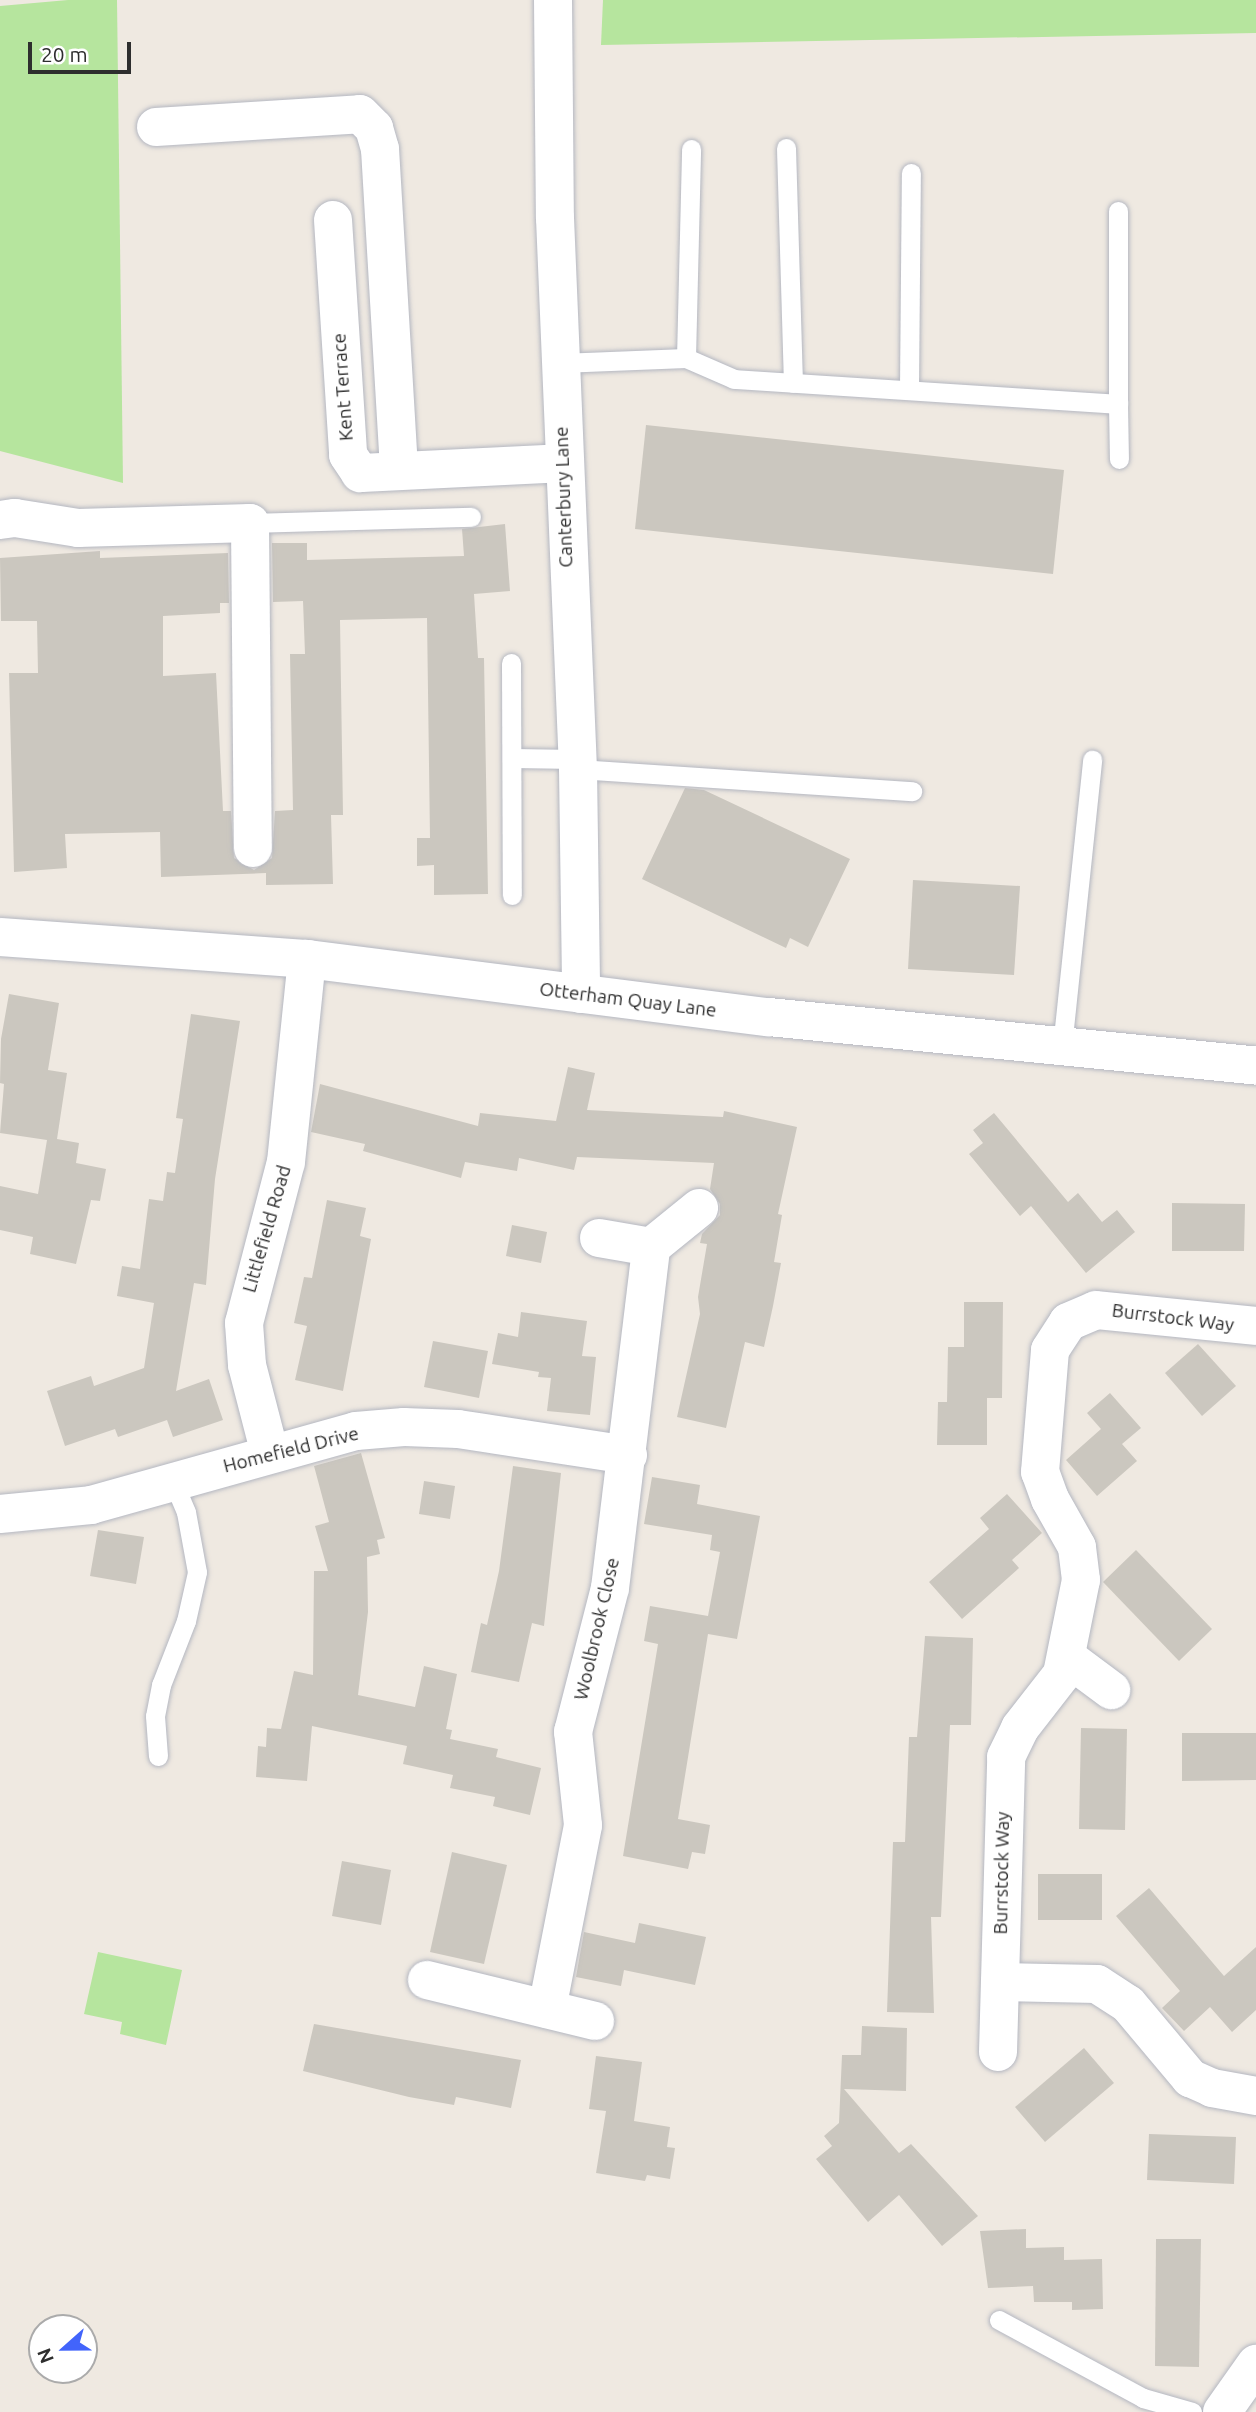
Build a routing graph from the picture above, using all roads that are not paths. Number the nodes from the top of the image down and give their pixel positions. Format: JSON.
{"nodes":[{"id":1,"x":553,"y":0,"type":"edge"},
{"id":2,"x":156,"y":127,"type":"dead end"},
{"id":3,"x":786,"y":148,"type":"dead end"},
{"id":4,"x":691,"y":149,"type":"dead end"},
{"id":5,"x":911,"y":173,"type":"dead end"},
{"id":6,"x":1118,"y":211,"type":"dead end"},
{"id":7,"x":332,"y":220,"type":"dead end"},
{"id":8,"x":687,"y":358,"type":"junction"},
{"id":9,"x":560,"y":363,"type":"junction"},
{"id":10,"x":793,"y":383,"type":"junction"},
{"id":11,"x":909,"y":389,"type":"junction"},
{"id":12,"x":1118,"y":404,"type":"junction"},
{"id":13,"x":1119,"y":459,"type":"dead end"},
{"id":14,"x":562,"y":463,"type":"junction"},
{"id":15,"x":399,"y":470,"type":"junction"},
{"id":16,"x":471,"y":517,"type":"dead end"},
{"id":17,"x":0,"y":520,"type":"edge"},
{"id":18,"x":250,"y":523,"type":"junction"},
{"id":19,"x":511,"y":663,"type":"dead end"},
{"id":20,"x":512,"y":758,"type":"junction"},
{"id":21,"x":1092,"y":760,"type":"dead end"},
{"id":22,"x":578,"y":764,"type":"junction"},
{"id":23,"x":912,"y":791,"type":"dead end"},
{"id":24,"x":253,"y":848,"type":"dead end"},
{"id":25,"x":512,"y":895,"type":"dead end"},
{"id":26,"x":0,"y":937,"type":"edge"},
{"id":27,"x":306,"y":959,"type":"junction"},
{"id":28,"x":582,"y":994,"type":"junction"},
{"id":29,"x":1062,"y":1047,"type":"junction"},
{"id":30,"x":1256,"y":1066,"type":"edge"},
{"id":31,"x":699,"y":1208,"type":"dead end"},
{"id":32,"x":599,"y":1238,"type":"dead end"},
{"id":33,"x":651,"y":1247,"type":"junction"},
{"id":34,"x":1256,"y":1326,"type":"edge"},
{"id":35,"x":270,"y":1454,"type":"junction"},
{"id":36,"x":628,"y":1455,"type":"junction"},
{"id":37,"x":173,"y":1482,"type":"junction"},
{"id":38,"x":0,"y":1514,"type":"edge"},
{"id":39,"x":1068,"y":1658,"type":"junction"},
{"id":40,"x":1111,"y":1690,"type":"dead end"},
{"id":41,"x":158,"y":1756,"type":"dead end"},
{"id":42,"x":427,"y":1980,"type":"dead end"},
{"id":43,"x":1000,"y":1982,"type":"junction"},
{"id":44,"x":547,"y":2009,"type":"junction"},
{"id":45,"x":595,"y":2021,"type":"dead end"},
{"id":46,"x":998,"y":2052,"type":"dead end"},
{"id":47,"x":1256,"y":2096,"type":"edge"},
{"id":48,"x":999,"y":2320,"type":"dead end"},
{"id":49,"x":1256,"y":2364,"type":"edge"},
{"id":50,"x":1192,"y":2412,"type":"edge"},
{"id":51,"x":1222,"y":2412,"type":"edge"}],
"edges":[{"from":1,"to":9,"type":"street","name":"Canterbury Lane"},
{"from":2,"to":15,"type":"street"},
{"from":3,"to":10,"type":"lane"},
{"from":4,"to":8,"type":"lane"},
{"from":5,"to":11,"type":"lane"},
{"from":6,"to":12,"type":"lane"},
{"from":7,"to":15,"type":"street","name":"Kent Terrace"},
{"from":8,"to":9,"type":"lane"},
{"from":8,"to":10,"type":"lane"},
{"from":9,"to":14,"type":"street","name":"Canterbury Lane"},
{"from":10,"to":11,"type":"lane"},
{"from":11,"to":12,"type":"lane"},
{"from":12,"to":13,"type":"lane"},
{"from":14,"to":15,"type":"street","name":"Kent Terrace"},
{"from":14,"to":22,"type":"street","name":"Canterbury Lane"},
{"from":16,"to":18,"type":"lane"},
{"from":17,"to":18,"type":"street"},
{"from":18,"to":24,"type":"street"},
{"from":19,"to":20,"type":"lane"},
{"from":20,"to":22,"type":"lane"},
{"from":20,"to":25,"type":"lane"},
{"from":21,"to":29,"type":"lane"},
{"from":22,"to":23,"type":"lane"},
{"from":22,"to":28,"type":"street","name":"Canterbury Lane"},
{"from":26,"to":27,"type":"street","name":"Otterham Quay Lane"},
{"from":27,"to":28,"type":"street","name":"Otterham Quay Lane"},
{"from":27,"to":35,"type":"street","name":"Littlefield Road"},
{"from":28,"to":29,"type":"street","name":"Otterham Quay Lane"},
{"from":29,"to":30,"type":"street","name":"Otterham Quay Lane"},
{"from":31,"to":33,"type":"street"},
{"from":32,"to":33,"type":"street"},
{"from":33,"to":36,"type":"street","name":"Woolbrook Close"},
{"from":34,"to":39,"type":"street","name":"Burrstock Way"},
{"from":35,"to":36,"type":"street","name":"Homefield Drive"},
{"from":35,"to":37,"type":"street","name":"Homefield Drive"},
{"from":36,"to":44,"type":"street","name":"Woolbrook Close"},
{"from":37,"to":38,"type":"street","name":"Homefield Drive"},
{"from":37,"to":41,"type":"lane"},
{"from":39,"to":40,"type":"street"},
{"from":39,"to":43,"type":"street","name":"Burrstock Way"},
{"from":42,"to":44,"type":"street"},
{"from":43,"to":46,"type":"street","name":"Burrstock Way"},
{"from":43,"to":47,"type":"street"},
{"from":44,"to":45,"type":"street"},
{"from":48,"to":50,"type":"lane"},
{"from":49,"to":51,"type":"street"}]}
